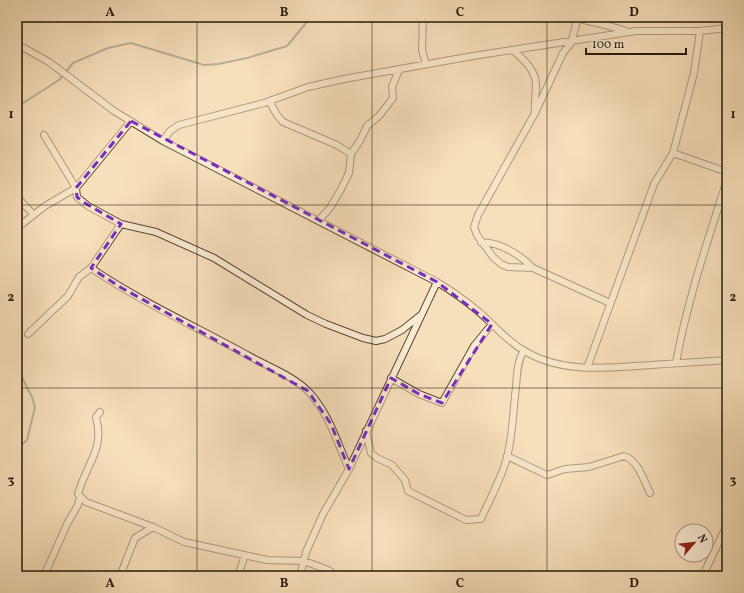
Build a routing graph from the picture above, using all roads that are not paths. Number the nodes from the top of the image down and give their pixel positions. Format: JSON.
{"nodes":[{"id":1,"x":423,"y":17,"type":"edge"},
{"id":2,"x":578,"y":18,"type":"edge"},
{"id":3,"x":727,"y":28,"type":"edge"},
{"id":4,"x":700,"y":31,"type":"junction"},
{"id":5,"x":629,"y":33,"type":"junction"},
{"id":6,"x":571,"y":43,"type":"junction"},
{"id":7,"x":17,"y":44,"type":"edge"},
{"id":8,"x":513,"y":50,"type":"junction"},
{"id":9,"x":426,"y":64,"type":"junction"},
{"id":10,"x":399,"y":70,"type":"junction"},
{"id":11,"x":269,"y":102,"type":"junction"},
{"id":12,"x":535,"y":113,"type":"junction"},
{"id":13,"x":131,"y":122,"type":"junction"},
{"id":14,"x":44,"y":135,"type":"dead end"},
{"id":15,"x":163,"y":141,"type":"junction"},
{"id":16,"x":673,"y":153,"type":"junction"},
{"id":17,"x":352,"y":154,"type":"junction"},
{"id":18,"x":727,"y":172,"type":"edge"},
{"id":19,"x":727,"y":180,"type":"edge"},
{"id":20,"x":76,"y":188,"type":"junction"},
{"id":21,"x":17,"y":197,"type":"edge"},
{"id":22,"x":330,"y":208,"type":"junction"},
{"id":23,"x":33,"y":214,"type":"junction"},
{"id":24,"x":319,"y":220,"type":"junction"},
{"id":25,"x":121,"y":224,"type":"junction"},
{"id":26,"x":326,"y":224,"type":"junction"},
{"id":27,"x":17,"y":228,"type":"edge"},
{"id":28,"x":481,"y":242,"type":"junction"},
{"id":29,"x":91,"y":268,"type":"junction"},
{"id":30,"x":533,"y":268,"type":"junction"},
{"id":31,"x":437,"y":282,"type":"junction"},
{"id":32,"x":610,"y":303,"type":"junction"},
{"id":33,"x":422,"y":314,"type":"junction"},
{"id":34,"x":492,"y":324,"type":"junction"},
{"id":35,"x":28,"y":334,"type":"dead end"},
{"id":36,"x":524,"y":351,"type":"junction"},
{"id":37,"x":727,"y":360,"type":"edge"},
{"id":38,"x":676,"y":363,"type":"junction"},
{"id":39,"x":587,"y":368,"type":"junction"},
{"id":40,"x":391,"y":378,"type":"junction"},
{"id":41,"x":100,"y":412,"type":"dead end"},
{"id":42,"x":366,"y":431,"type":"junction"},
{"id":43,"x":507,"y":456,"type":"junction"},
{"id":44,"x":349,"y":469,"type":"junction"},
{"id":45,"x":650,"y":493,"type":"dead end"},
{"id":46,"x":80,"y":498,"type":"junction"},
{"id":47,"x":86,"y":502,"type":"junction"},
{"id":48,"x":78,"y":505,"type":"junction"},
{"id":49,"x":727,"y":525,"type":"edge"},
{"id":50,"x":153,"y":528,"type":"junction"},
{"id":51,"x":720,"y":541,"type":"junction"},
{"id":52,"x":727,"y":543,"type":"edge"},
{"id":53,"x":245,"y":555,"type":"junction"},
{"id":54,"x":304,"y":561,"type":"junction"},
{"id":55,"x":706,"y":569,"type":"dead end"},
{"id":56,"x":44,"y":576,"type":"edge"},
{"id":57,"x":120,"y":576,"type":"edge"},
{"id":58,"x":238,"y":576,"type":"edge"},
{"id":59,"x":300,"y":576,"type":"edge"},
{"id":60,"x":337,"y":576,"type":"edge"}],
"edges":[{"from":1,"to":9,"type":"street"},
{"from":2,"to":5,"type":"street"},
{"from":2,"to":6,"type":"street"},
{"from":3,"to":4,"type":"street"},
{"from":4,"to":5,"type":"street"},
{"from":4,"to":16,"type":"street"},
{"from":5,"to":6,"type":"street"},
{"from":6,"to":8,"type":"street"},
{"from":6,"to":12,"type":"street"},
{"from":7,"to":13,"type":"street"},
{"from":8,"to":9,"type":"street"},
{"from":8,"to":12,"type":"street"},
{"from":9,"to":10,"type":"street"},
{"from":10,"to":11,"type":"street"},
{"from":10,"to":17,"type":"street"},
{"from":11,"to":15,"type":"street"},
{"from":11,"to":17,"type":"street"},
{"from":12,"to":28,"type":"street"},
{"from":13,"to":15,"type":"street"},
{"from":13,"to":20,"type":"street"},
{"from":14,"to":20,"type":"street"},
{"from":15,"to":24,"type":"street"},
{"from":16,"to":18,"type":"street"},
{"from":16,"to":32,"type":"street"},
{"from":17,"to":22,"type":"street"},
{"from":19,"to":38,"type":"street"},
{"from":20,"to":23,"type":"street"},
{"from":20,"to":25,"type":"street"},
{"from":21,"to":23,"type":"street"},
{"from":22,"to":24,"type":"street"},
{"from":22,"to":26,"type":"street"},
{"from":23,"to":27,"type":"street"},
{"from":24,"to":26,"type":"street"},
{"from":25,"to":29,"type":"street"},
{"from":25,"to":33,"type":"street"},
{"from":26,"to":31,"type":"street"},
{"from":28,"to":30,"type":"street"},
{"from":28,"to":30,"type":"street"},
{"from":29,"to":35,"type":"street"},
{"from":29,"to":44,"type":"street"},
{"from":30,"to":32,"type":"street"},
{"from":31,"to":33,"type":"street"},
{"from":31,"to":34,"type":"street"},
{"from":32,"to":39,"type":"street"},
{"from":33,"to":40,"type":"street"},
{"from":34,"to":36,"type":"street"},
{"from":34,"to":40,"type":"street"},
{"from":36,"to":39,"type":"street"},
{"from":36,"to":43,"type":"street"},
{"from":37,"to":38,"type":"street"},
{"from":38,"to":39,"type":"street"},
{"from":40,"to":42,"type":"street"},
{"from":41,"to":46,"type":"street"},
{"from":42,"to":43,"type":"street"},
{"from":42,"to":44,"type":"street"},
{"from":43,"to":45,"type":"street"},
{"from":44,"to":54,"type":"street"},
{"from":46,"to":47,"type":"street"},
{"from":46,"to":48,"type":"street"},
{"from":47,"to":48,"type":"street"},
{"from":47,"to":50,"type":"street"},
{"from":48,"to":56,"type":"street"},
{"from":49,"to":51,"type":"street"},
{"from":50,"to":53,"type":"street"},
{"from":50,"to":57,"type":"street"},
{"from":51,"to":52,"type":"street"},
{"from":51,"to":55,"type":"street"},
{"from":53,"to":54,"type":"street"},
{"from":53,"to":58,"type":"street"},
{"from":54,"to":59,"type":"street"},
{"from":54,"to":60,"type":"street"}]}
